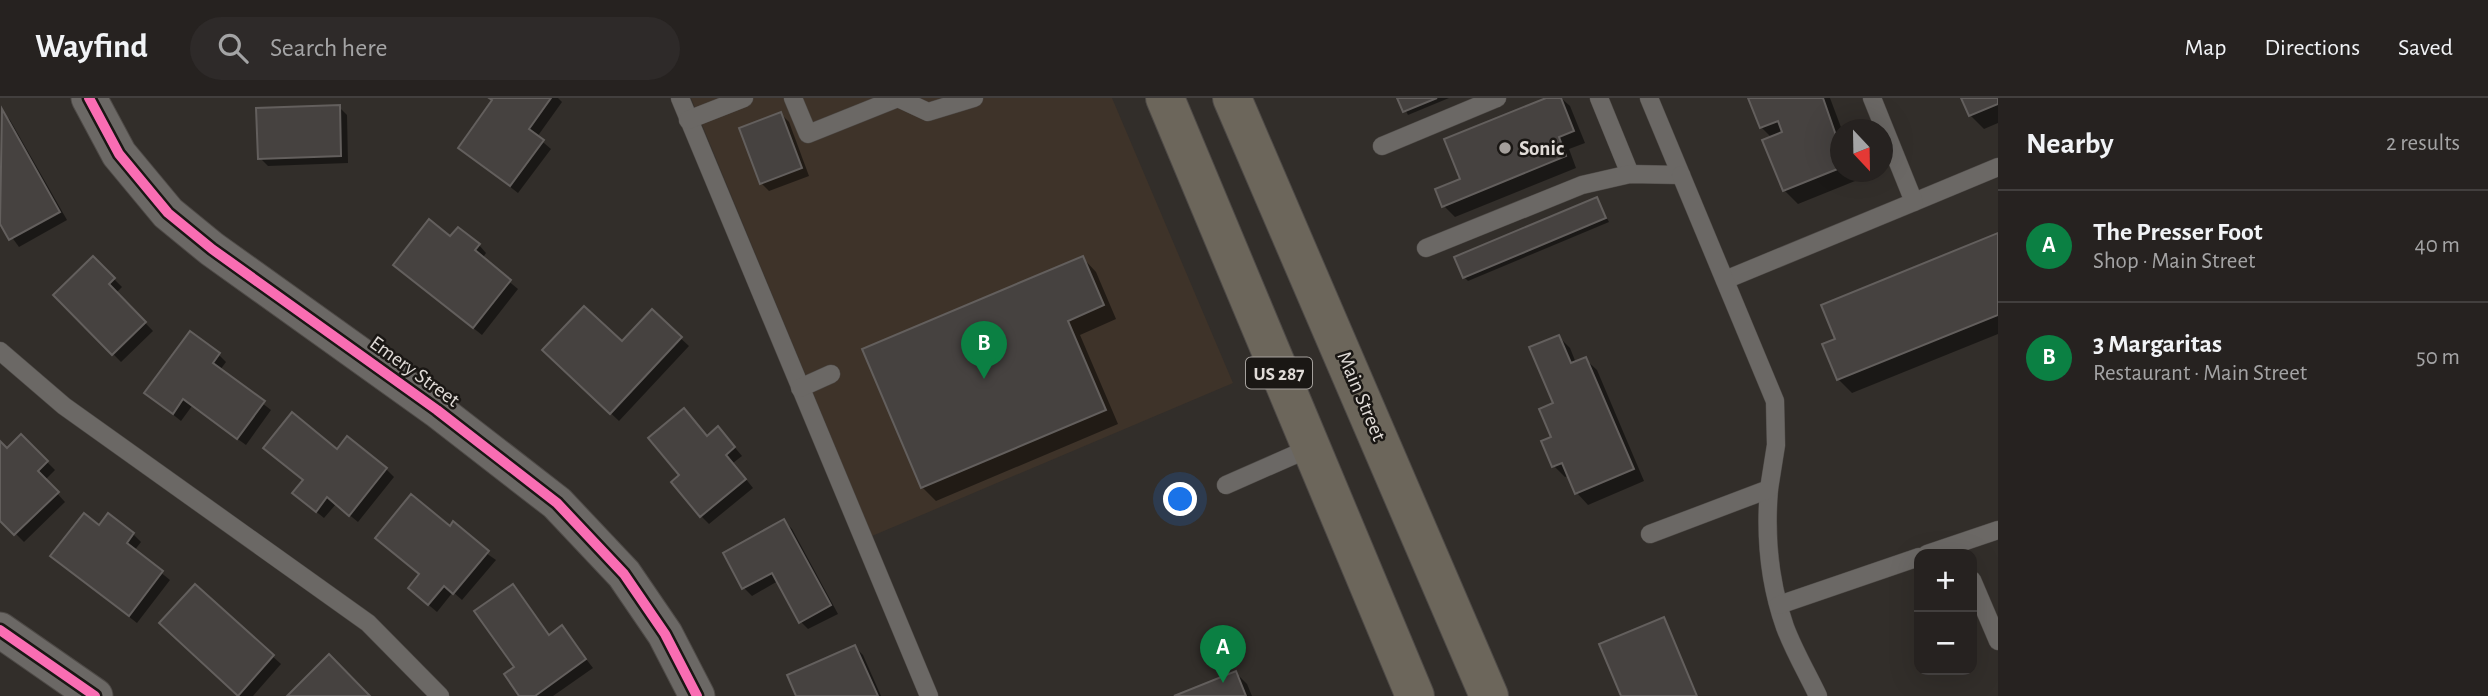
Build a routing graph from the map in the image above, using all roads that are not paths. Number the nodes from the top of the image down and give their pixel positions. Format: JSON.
{"nodes":[{"id":1,"x":89,"y":98,"type":"edge"},
{"id":2,"x":680,"y":98,"type":"edge"},
{"id":3,"x":744,"y":98,"type":"edge"},
{"id":4,"x":793,"y":98,"type":"edge"},
{"id":5,"x":898,"y":98,"type":"edge"},
{"id":6,"x":974,"y":98,"type":"edge"},
{"id":7,"x":1165,"y":98,"type":"edge"},
{"id":8,"x":1232,"y":98,"type":"edge"},
{"id":9,"x":1497,"y":98,"type":"edge"},
{"id":10,"x":1599,"y":98,"type":"edge"},
{"id":11,"x":1649,"y":98,"type":"edge"},
{"id":12,"x":1872,"y":98,"type":"edge"},
{"id":13,"x":688,"y":120,"type":"junction"},
{"id":14,"x":1382,"y":146,"type":"dead end"},
{"id":15,"x":1998,"y":167,"type":"edge"},
{"id":16,"x":1630,"y":174,"type":"junction"},
{"id":17,"x":1681,"y":175,"type":"junction"},
{"id":18,"x":1914,"y":202,"type":"junction"},
{"id":19,"x":1426,"y":248,"type":"dead end"},
{"id":20,"x":1725,"y":280,"type":"junction"},
{"id":21,"x":0,"y":352,"type":"edge"},
{"id":22,"x":831,"y":374,"type":"dead end"},
{"id":23,"x":800,"y":388,"type":"junction"},
{"id":24,"x":1310,"y":448,"type":"junction"},
{"id":25,"x":1226,"y":485,"type":"dead end"},
{"id":26,"x":1769,"y":489,"type":"junction"},
{"id":27,"x":1998,"y":530,"type":"edge"},
{"id":28,"x":1650,"y":534,"type":"dead end"},
{"id":29,"x":1959,"y":549,"type":"edge"},
{"id":30,"x":1914,"y":559,"type":"edge"},
{"id":31,"x":1977,"y":592,"type":"edge"},
{"id":32,"x":1779,"y":604,"type":"junction"},
{"id":33,"x":0,"y":630,"type":"edge"},
{"id":34,"x":1998,"y":641,"type":"edge"},
{"id":35,"x":95,"y":696,"type":"edge"},
{"id":36,"x":440,"y":696,"type":"edge"},
{"id":37,"x":697,"y":696,"type":"edge"},
{"id":38,"x":929,"y":696,"type":"edge"},
{"id":39,"x":1415,"y":696,"type":"edge"},
{"id":40,"x":1489,"y":696,"type":"edge"},
{"id":41,"x":1818,"y":696,"type":"edge"}],
"edges":[{"from":1,"to":37,"type":"street","name":"Emery Street"},
{"from":2,"to":13,"type":"lane"},
{"from":3,"to":13,"type":"lane"},
{"from":4,"to":5,"type":"lane"},
{"from":5,"to":6,"type":"lane"},
{"from":7,"to":24,"type":"highway","number":"US 287"},
{"from":8,"to":40,"type":"highway","name":"Main Street","number":"US 287"},
{"from":9,"to":14,"type":"lane"},
{"from":10,"to":16,"type":"lane"},
{"from":11,"to":17,"type":"lane"},
{"from":12,"to":18,"type":"lane"},
{"from":13,"to":23,"type":"lane"},
{"from":15,"to":18,"type":"lane"},
{"from":16,"to":17,"type":"lane"},
{"from":16,"to":19,"type":"lane"},
{"from":17,"to":20,"type":"lane"},
{"from":18,"to":20,"type":"lane"},
{"from":20,"to":26,"type":"lane"},
{"from":21,"to":36,"type":"lane"},
{"from":22,"to":23,"type":"lane"},
{"from":23,"to":38,"type":"lane"},
{"from":24,"to":25,"type":"lane"},
{"from":24,"to":39,"type":"highway","number":"US 287"},
{"from":26,"to":28,"type":"lane"},
{"from":26,"to":32,"type":"lane"},
{"from":27,"to":29,"type":"lane"},
{"from":30,"to":32,"type":"lane"},
{"from":31,"to":34,"type":"lane"},
{"from":32,"to":41,"type":"lane"},
{"from":33,"to":35,"type":"street"}]}
